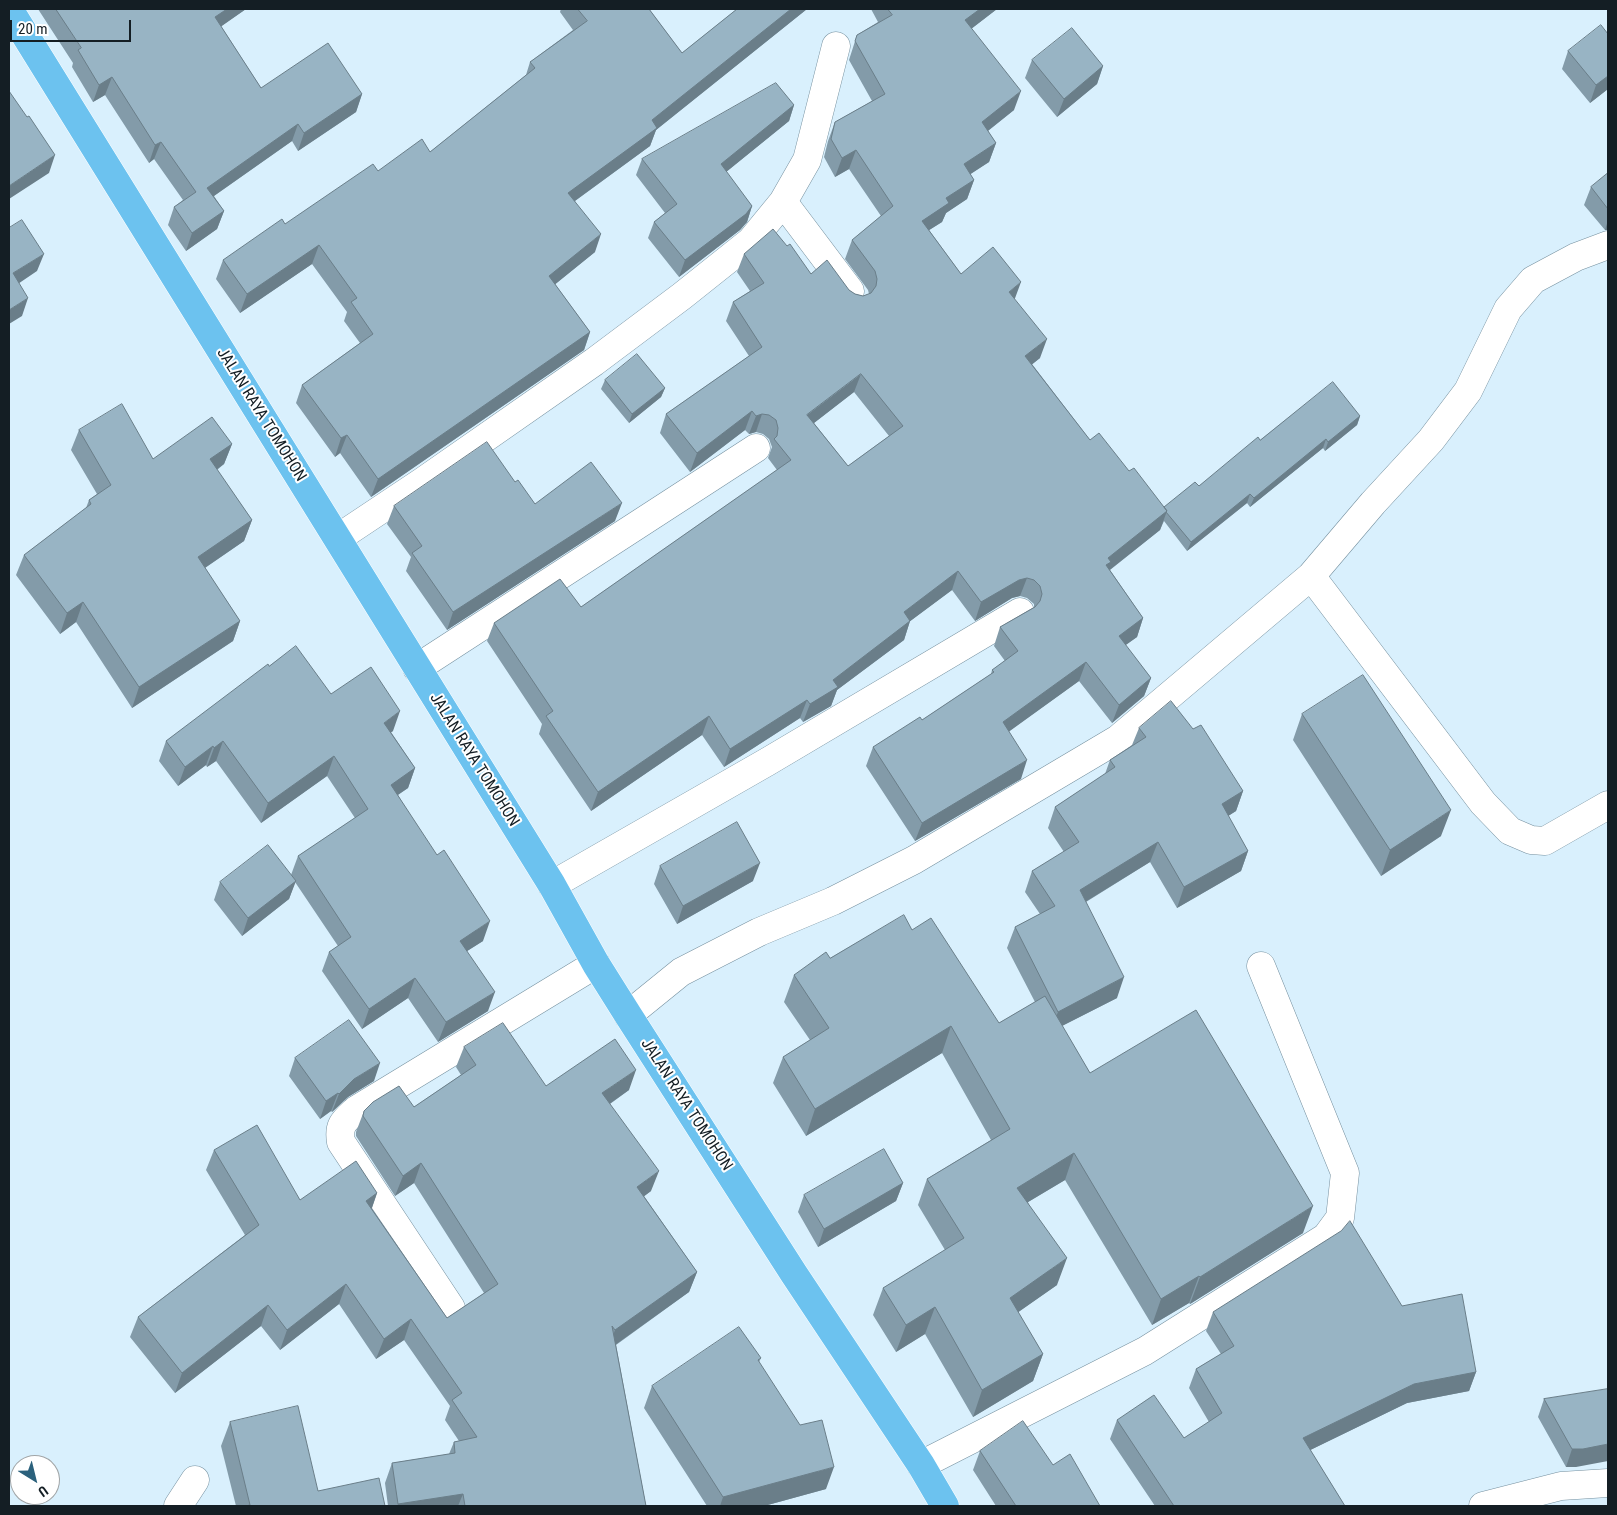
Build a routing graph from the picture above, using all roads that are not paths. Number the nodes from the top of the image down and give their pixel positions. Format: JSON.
{"nodes":[{"id":1,"x":9,"y":10,"type":"edge"},
{"id":2,"x":836,"y":46,"type":"dead end"},
{"id":3,"x":783,"y":202,"type":"junction"},
{"id":4,"x":1608,"y":245,"type":"edge"},
{"id":5,"x":855,"y":298,"type":"edge"},
{"id":6,"x":756,"y":448,"type":"dead end"},
{"id":7,"x":338,"y":538,"type":"junction"},
{"id":8,"x":1311,"y":576,"type":"junction"},
{"id":9,"x":1020,"y":612,"type":"dead end"},
{"id":10,"x":416,"y":668,"type":"junction"},
{"id":11,"x":1608,"y":805,"type":"edge"},
{"id":12,"x":552,"y":885,"type":"junction"},
{"id":13,"x":596,"y":964,"type":"junction"},
{"id":14,"x":1261,"y":966,"type":"dead end"},
{"id":15,"x":628,"y":1015,"type":"junction"},
{"id":16,"x":451,"y":1308,"type":"dead end"},
{"id":17,"x":921,"y":1465,"type":"junction"},
{"id":18,"x":195,"y":1480,"type":"dead end"},
{"id":19,"x":1608,"y":1483,"type":"edge"},
{"id":20,"x":178,"y":1506,"type":"edge"},
{"id":21,"x":942,"y":1506,"type":"edge"},
{"id":22,"x":1483,"y":1506,"type":"edge"}],
"edges":[{"from":1,"to":7,"type":"highway","name":"JALAN RAYA TOMOHON"},
{"from":2,"to":3,"type":"street"},
{"from":3,"to":5,"type":"street"},
{"from":3,"to":7,"type":"street"},
{"from":4,"to":8,"type":"street"},
{"from":6,"to":10,"type":"street"},
{"from":7,"to":10,"type":"highway","name":"JALAN RAYA TOMOHON"},
{"from":8,"to":11,"type":"street"},
{"from":8,"to":15,"type":"street"},
{"from":9,"to":12,"type":"street"},
{"from":10,"to":12,"type":"highway","name":"JALAN RAYA TOMOHON"},
{"from":12,"to":13,"type":"highway","name":"JALAN RAYA TOMOHON"},
{"from":13,"to":15,"type":"highway","name":"JALAN RAYA TOMOHON"},
{"from":13,"to":16,"type":"street"},
{"from":14,"to":17,"type":"street"},
{"from":15,"to":17,"type":"highway","name":"JALAN RAYA TOMOHON"},
{"from":17,"to":21,"type":"highway","name":"JALAN RAYA TOMOHON"},
{"from":18,"to":20,"type":"street"},
{"from":19,"to":22,"type":"street"}]}
